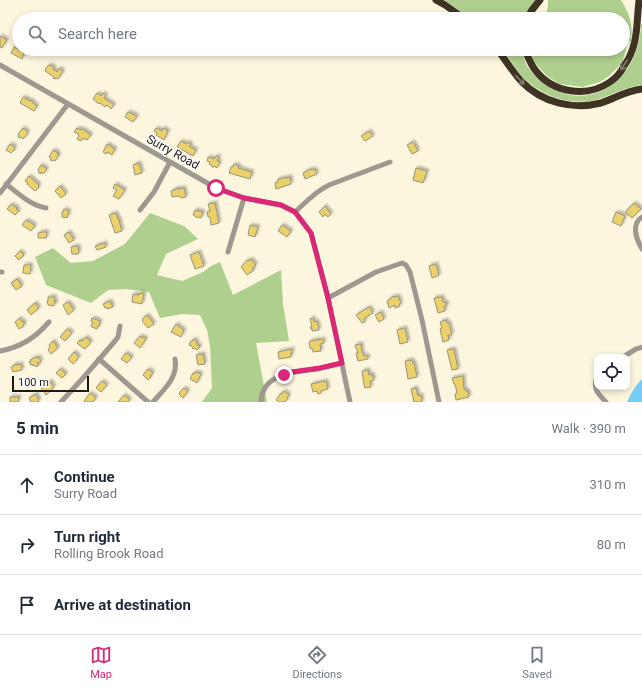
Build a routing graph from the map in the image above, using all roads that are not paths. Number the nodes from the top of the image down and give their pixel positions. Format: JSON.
{"nodes":[{"id":1,"x":436,"y":0,"type":"edge"},
{"id":2,"x":540,"y":0,"type":"edge"},
{"id":3,"x":639,"y":1,"type":"dead end"},
{"id":4,"x":456,"y":12,"type":"edge"},
{"id":5,"x":531,"y":12,"type":"edge"},
{"id":6,"x":502,"y":56,"type":"edge"},
{"id":7,"x":528,"y":56,"type":"edge"},
{"id":8,"x":630,"y":56,"type":"edge"},
{"id":9,"x":630,"y":56,"type":"edge"},
{"id":10,"x":0,"y":65,"type":"edge"},
{"id":11,"x":642,"y":89,"type":"edge"},
{"id":12,"x":68,"y":104,"type":"junction"},
{"id":13,"x":170,"y":162,"type":"junction"},
{"id":14,"x":390,"y":162,"type":"dead end"},
{"id":15,"x":6,"y":184,"type":"junction"},
{"id":16,"x":0,"y":192,"type":"edge"},
{"id":17,"x":244,"y":198,"type":"junction"},
{"id":18,"x":46,"y":208,"type":"dead end"},
{"id":19,"x":140,"y":210,"type":"dead end"},
{"id":20,"x":295,"y":212,"type":"junction"},
{"id":21,"x":642,"y":217,"type":"edge"},
{"id":22,"x":642,"y":249,"type":"edge"},
{"id":23,"x":228,"y":252,"type":"dead end"},
{"id":24,"x":328,"y":298,"type":"junction"},
{"id":25,"x":50,"y":322,"type":"dead end"},
{"id":26,"x":120,"y":326,"type":"dead end"},
{"id":27,"x":642,"y":347,"type":"edge"},
{"id":28,"x":0,"y":351,"type":"edge"},
{"id":29,"x":628,"y":354,"type":"edge"},
{"id":30,"x":99,"y":359,"type":"junction"},
{"id":31,"x":175,"y":359,"type":"dead end"},
{"id":32,"x":342,"y":363,"type":"junction"},
{"id":33,"x":596,"y":390,"type":"edge"},
{"id":34,"x":61,"y":402,"type":"edge"},
{"id":35,"x":148,"y":402,"type":"edge"},
{"id":36,"x":153,"y":402,"type":"edge"},
{"id":37,"x":261,"y":402,"type":"edge"},
{"id":38,"x":350,"y":402,"type":"edge"},
{"id":39,"x":439,"y":402,"type":"edge"},
{"id":40,"x":606,"y":402,"type":"edge"}],
"edges":[{"from":1,"to":4,"type":"highway"},
{"from":2,"to":5,"type":"highway"},
{"from":3,"to":8,"type":"highway","one_way":true},
{"from":6,"to":11,"type":"highway","one_way":true},
{"from":9,"to":7,"type":"highway","one_way":true},
{"from":10,"to":12,"type":"street","name":"Surry Road"},
{"from":12,"to":13,"type":"street","name":"Surry Road"},
{"from":12,"to":15,"type":"street"},
{"from":13,"to":17,"type":"street","name":"Surry Road"},
{"from":13,"to":19,"type":"street"},
{"from":14,"to":20,"type":"street"},
{"from":15,"to":16,"type":"street"},
{"from":15,"to":18,"type":"street"},
{"from":17,"to":20,"type":"street","name":"Surry Road"},
{"from":17,"to":23,"type":"street"},
{"from":20,"to":24,"type":"street","name":"Surry Road"},
{"from":21,"to":22,"type":"street"},
{"from":24,"to":32,"type":"street","name":"Surry Road"},
{"from":24,"to":39,"type":"street"},
{"from":25,"to":28,"type":"street"},
{"from":26,"to":30,"type":"street"},
{"from":27,"to":29,"type":"street"},
{"from":30,"to":34,"type":"street"},
{"from":30,"to":35,"type":"street"},
{"from":31,"to":36,"type":"street"},
{"from":32,"to":37,"type":"street"},
{"from":32,"to":38,"type":"street","name":"Surry Road"},
{"from":33,"to":40,"type":"street"}]}
